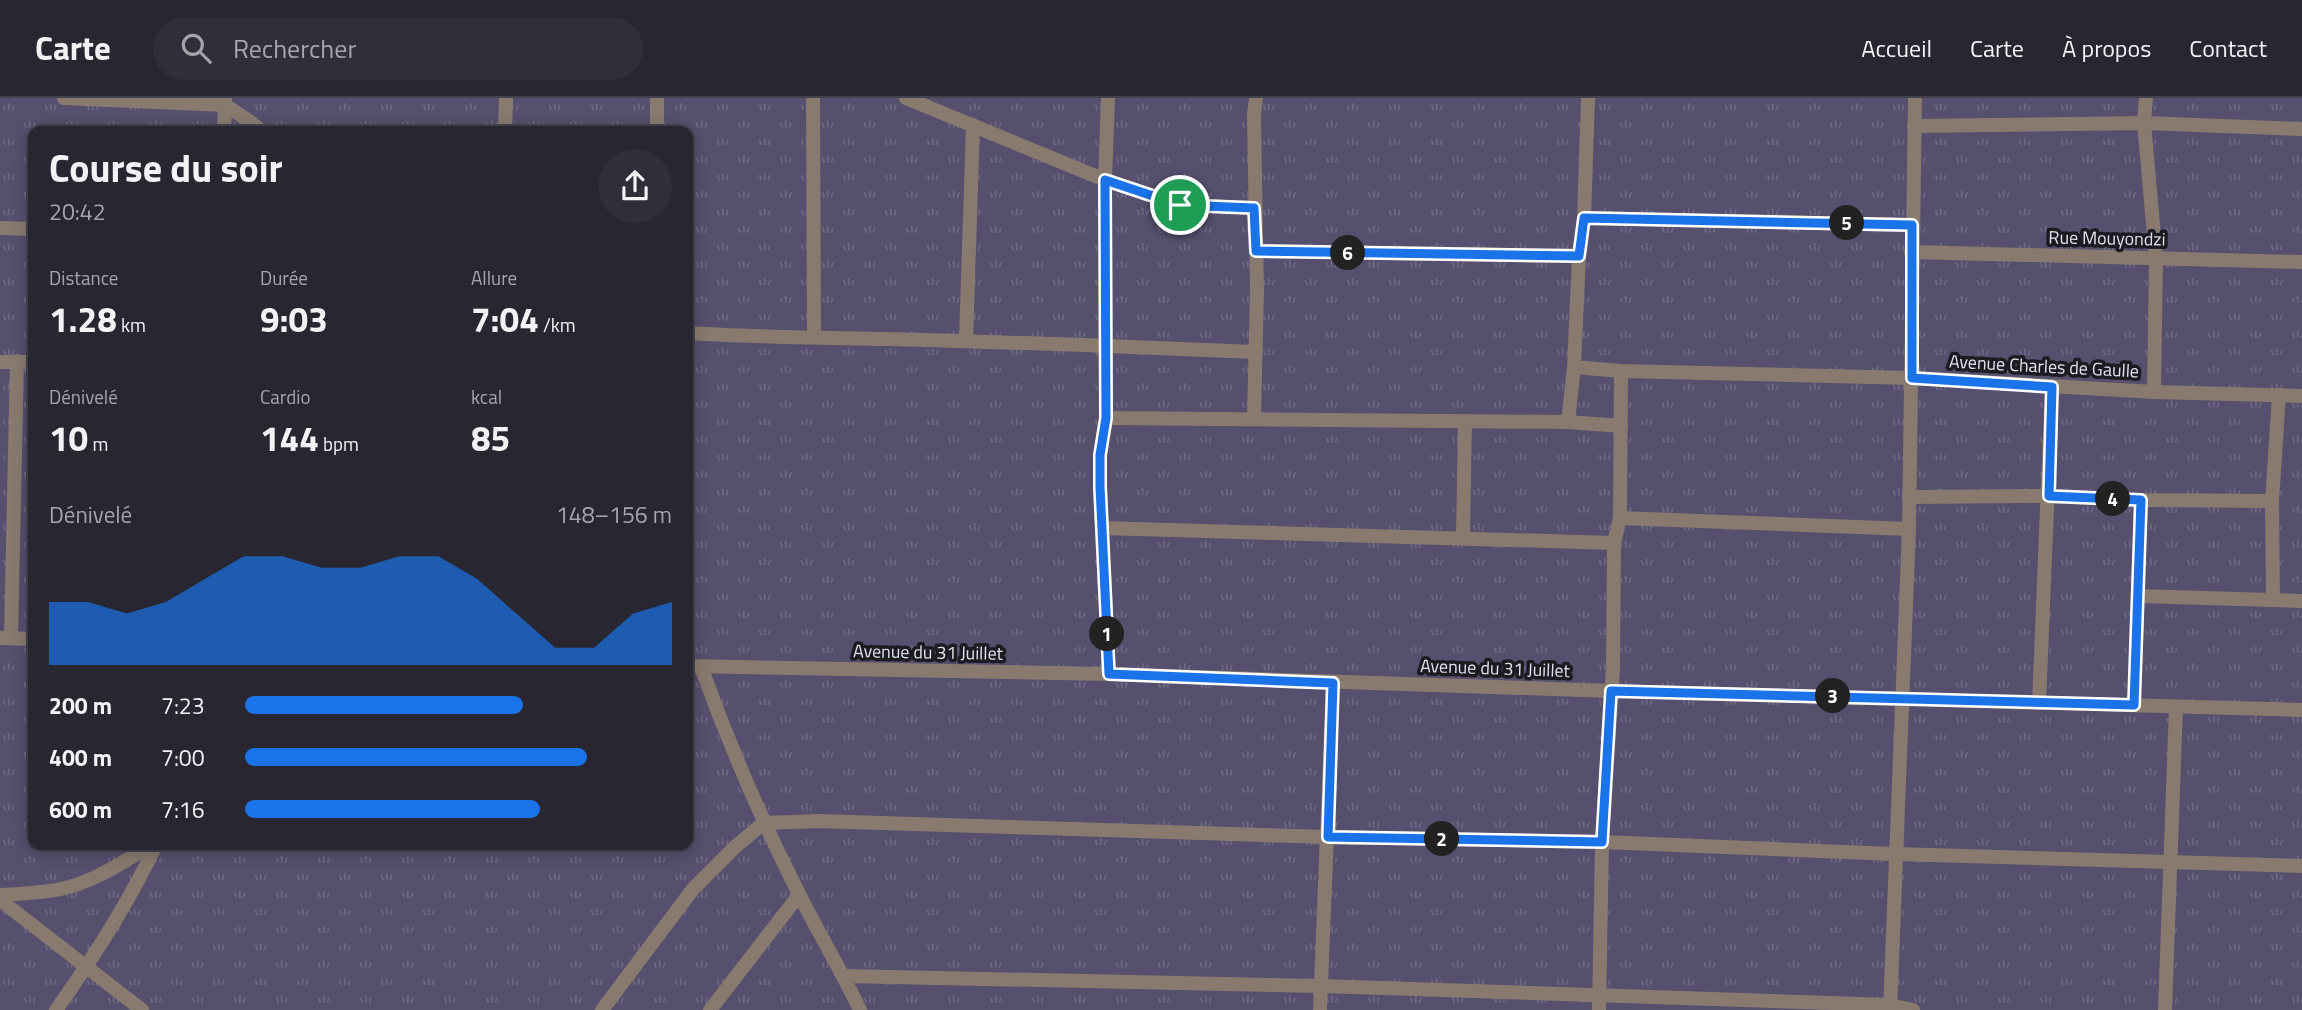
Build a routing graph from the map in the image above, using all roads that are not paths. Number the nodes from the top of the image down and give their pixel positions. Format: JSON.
{"nodes":[{"id":1,"x":64,"y":98,"type":"edge"},
{"id":2,"x":506,"y":98,"type":"edge"},
{"id":3,"x":657,"y":98,"type":"edge"},
{"id":4,"x":813,"y":98,"type":"edge"},
{"id":5,"x":906,"y":98,"type":"edge"},
{"id":6,"x":1108,"y":98,"type":"edge"},
{"id":7,"x":1256,"y":98,"type":"edge"},
{"id":8,"x":1588,"y":98,"type":"edge"},
{"id":9,"x":1915,"y":98,"type":"edge"},
{"id":10,"x":2146,"y":98,"type":"edge"},
{"id":11,"x":225,"y":102,"type":"edge"},
{"id":12,"x":2144,"y":123,"type":"junction"},
{"id":13,"x":973,"y":125,"type":"junction"},
{"id":14,"x":224,"y":126,"type":"edge"},
{"id":15,"x":256,"y":126,"type":"edge"},
{"id":16,"x":505,"y":126,"type":"edge"},
{"id":17,"x":657,"y":126,"type":"edge"},
{"id":18,"x":1914,"y":126,"type":"junction"},
{"id":19,"x":2302,"y":129,"type":"edge"},
{"id":20,"x":1105,"y":180,"type":"junction"},
{"id":21,"x":1254,"y":208,"type":"junction"},
{"id":22,"x":1584,"y":218,"type":"junction"},
{"id":23,"x":1912,"y":225,"type":"junction"},
{"id":24,"x":0,"y":228,"type":"edge"},
{"id":25,"x":28,"y":229,"type":"edge"},
{"id":26,"x":1256,"y":251,"type":"junction"},
{"id":27,"x":1911,"y":252,"type":"junction"},
{"id":28,"x":1579,"y":256,"type":"junction"},
{"id":29,"x":2156,"y":258,"type":"junction"},
{"id":30,"x":2302,"y":262,"type":"edge"},
{"id":31,"x":693,"y":333,"type":"edge"},
{"id":32,"x":814,"y":337,"type":"junction"},
{"id":33,"x":966,"y":341,"type":"junction"},
{"id":34,"x":1104,"y":345,"type":"junction"},
{"id":35,"x":1255,"y":352,"type":"junction"},
{"id":36,"x":17,"y":361,"type":"junction"},
{"id":37,"x":0,"y":362,"type":"edge"},
{"id":38,"x":28,"y":362,"type":"edge"},
{"id":39,"x":1574,"y":368,"type":"junction"},
{"id":40,"x":1621,"y":371,"type":"junction"},
{"id":41,"x":1912,"y":378,"type":"junction"},
{"id":42,"x":2052,"y":387,"type":"junction"},
{"id":43,"x":2154,"y":392,"type":"junction"},
{"id":44,"x":2278,"y":395,"type":"junction"},
{"id":45,"x":2302,"y":396,"type":"edge"},
{"id":46,"x":1106,"y":418,"type":"junction"},
{"id":47,"x":1254,"y":418,"type":"junction"},
{"id":48,"x":1465,"y":421,"type":"junction"},
{"id":49,"x":1568,"y":422,"type":"junction"},
{"id":50,"x":1621,"y":426,"type":"junction"},
{"id":51,"x":2049,"y":496,"type":"junction"},
{"id":52,"x":1909,"y":497,"type":"junction"},
{"id":53,"x":2141,"y":500,"type":"junction"},
{"id":54,"x":2272,"y":501,"type":"junction"},
{"id":55,"x":1620,"y":518,"type":"junction"},
{"id":56,"x":1102,"y":528,"type":"junction"},
{"id":57,"x":1909,"y":529,"type":"junction"},
{"id":58,"x":1463,"y":537,"type":"junction"},
{"id":59,"x":1614,"y":543,"type":"junction"},
{"id":60,"x":2138,"y":596,"type":"junction"},
{"id":61,"x":2273,"y":599,"type":"junction"},
{"id":62,"x":2302,"y":601,"type":"edge"},
{"id":63,"x":5,"y":638,"type":"edge"},
{"id":64,"x":28,"y":639,"type":"edge"},
{"id":65,"x":694,"y":667,"type":"edge"},
{"id":66,"x":1109,"y":674,"type":"junction"},
{"id":67,"x":1333,"y":683,"type":"junction"},
{"id":68,"x":1611,"y":691,"type":"junction"},
{"id":69,"x":1900,"y":698,"type":"junction"},
{"id":70,"x":2039,"y":703,"type":"junction"},
{"id":71,"x":2134,"y":705,"type":"junction"},
{"id":72,"x":2176,"y":707,"type":"junction"},
{"id":73,"x":2302,"y":710,"type":"edge"},
{"id":74,"x":764,"y":823,"type":"junction"},
{"id":75,"x":1328,"y":837,"type":"junction"},
{"id":76,"x":1602,"y":842,"type":"junction"},
{"id":77,"x":145,"y":850,"type":"edge"},
{"id":78,"x":152,"y":850,"type":"edge"},
{"id":79,"x":1895,"y":854,"type":"junction"},
{"id":80,"x":2169,"y":863,"type":"junction"},
{"id":81,"x":2302,"y":866,"type":"edge"},
{"id":82,"x":799,"y":895,"type":"junction"},
{"id":83,"x":0,"y":898,"type":"edge"},
{"id":84,"x":86,"y":968,"type":"junction"},
{"id":85,"x":844,"y":976,"type":"junction"},
{"id":86,"x":1321,"y":986,"type":"junction"},
{"id":87,"x":1599,"y":1002,"type":"edge"},
{"id":88,"x":1890,"y":1008,"type":"edge"},
{"id":89,"x":56,"y":1010,"type":"edge"},
{"id":90,"x":142,"y":1010,"type":"edge"},
{"id":91,"x":602,"y":1010,"type":"edge"},
{"id":92,"x":710,"y":1010,"type":"edge"},
{"id":93,"x":860,"y":1010,"type":"edge"},
{"id":94,"x":1320,"y":1010,"type":"edge"},
{"id":95,"x":1913,"y":1010,"type":"edge"},
{"id":96,"x":2165,"y":1010,"type":"edge"}],
"edges":[{"from":1,"to":11,"type":"street"},
{"from":2,"to":16,"type":"street"},
{"from":3,"to":17,"type":"street"},
{"from":4,"to":32,"type":"street"},
{"from":5,"to":13,"type":"street"},
{"from":6,"to":20,"type":"street"},
{"from":7,"to":21,"type":"street"},
{"from":8,"to":22,"type":"street"},
{"from":9,"to":18,"type":"street"},
{"from":10,"to":12,"type":"street"},
{"from":11,"to":14,"type":"street"},
{"from":11,"to":15,"type":"street"},
{"from":12,"to":18,"type":"street"},
{"from":12,"to":19,"type":"street"},
{"from":12,"to":29,"type":"street"},
{"from":13,"to":20,"type":"street"},
{"from":13,"to":33,"type":"street"},
{"from":18,"to":23,"type":"street"},
{"from":20,"to":21,"type":"street"},
{"from":20,"to":34,"type":"street"},
{"from":21,"to":26,"type":"street"},
{"from":22,"to":23,"type":"street"},
{"from":22,"to":28,"type":"street"},
{"from":23,"to":27,"type":"street"},
{"from":24,"to":25,"type":"street"},
{"from":26,"to":28,"type":"street"},
{"from":26,"to":35,"type":"street"},
{"from":27,"to":29,"type":"street","name":"Rue Mouyondzi"},
{"from":27,"to":41,"type":"street"},
{"from":28,"to":39,"type":"street"},
{"from":29,"to":30,"type":"street","name":"Rue Mouyondzi"},
{"from":29,"to":43,"type":"street"},
{"from":31,"to":32,"type":"street"},
{"from":32,"to":33,"type":"street"},
{"from":33,"to":34,"type":"street"},
{"from":34,"to":35,"type":"street"},
{"from":34,"to":46,"type":"street"},
{"from":35,"to":47,"type":"street"},
{"from":36,"to":37,"type":"street"},
{"from":36,"to":38,"type":"street"},
{"from":36,"to":63,"type":"street"},
{"from":39,"to":40,"type":"street","name":"Avenue Charles de Gaulle"},
{"from":39,"to":49,"type":"street"},
{"from":40,"to":41,"type":"street","name":"Avenue Charles de Gaulle"},
{"from":40,"to":50,"type":"street"},
{"from":41,"to":42,"type":"street","name":"Avenue Charles de Gaulle"},
{"from":41,"to":52,"type":"street"},
{"from":42,"to":43,"type":"street","name":"Avenue Charles de Gaulle"},
{"from":42,"to":51,"type":"street"},
{"from":43,"to":44,"type":"street","name":"Avenue Charles de Gaulle"},
{"from":44,"to":45,"type":"street","name":"Avenue Charles de Gaulle"},
{"from":44,"to":54,"type":"street"},
{"from":46,"to":47,"type":"street"},
{"from":46,"to":56,"type":"street"},
{"from":47,"to":48,"type":"street"},
{"from":48,"to":49,"type":"street"},
{"from":48,"to":58,"type":"street"},
{"from":49,"to":50,"type":"street"},
{"from":50,"to":55,"type":"street"},
{"from":51,"to":52,"type":"street"},
{"from":51,"to":53,"type":"street"},
{"from":51,"to":70,"type":"street"},
{"from":52,"to":57,"type":"street"},
{"from":53,"to":54,"type":"street"},
{"from":53,"to":60,"type":"street"},
{"from":54,"to":61,"type":"street"},
{"from":55,"to":57,"type":"street"},
{"from":55,"to":59,"type":"street"},
{"from":56,"to":58,"type":"street"},
{"from":56,"to":66,"type":"street"},
{"from":57,"to":69,"type":"street"},
{"from":58,"to":59,"type":"street"},
{"from":59,"to":68,"type":"street"},
{"from":60,"to":61,"type":"street"},
{"from":60,"to":71,"type":"street"},
{"from":61,"to":62,"type":"street"},
{"from":63,"to":64,"type":"street"},
{"from":65,"to":66,"type":"street","name":"Avenue du 31 Juillet"},
{"from":65,"to":74,"type":"street"},
{"from":66,"to":67,"type":"street","name":"Avenue du 31 Juillet"},
{"from":67,"to":68,"type":"street","name":"Avenue du 31 Juillet"},
{"from":67,"to":75,"type":"street"},
{"from":68,"to":69,"type":"street","name":"Avenue du 31 Juillet"},
{"from":68,"to":76,"type":"street"},
{"from":69,"to":70,"type":"street","name":"Avenue du 31 Juillet"},
{"from":69,"to":79,"type":"street"},
{"from":70,"to":71,"type":"street","name":"Avenue du 31 Juillet"},
{"from":71,"to":72,"type":"street","name":"Avenue du 31 Juillet"},
{"from":72,"to":73,"type":"street","name":"Avenue du 31 Juillet"},
{"from":72,"to":80,"type":"street"},
{"from":74,"to":75,"type":"street"},
{"from":74,"to":82,"type":"street"},
{"from":74,"to":91,"type":"street"},
{"from":75,"to":76,"type":"street"},
{"from":75,"to":86,"type":"street"},
{"from":76,"to":79,"type":"street"},
{"from":76,"to":87,"type":"street"},
{"from":77,"to":83,"type":"street"},
{"from":78,"to":84,"type":"street"},
{"from":79,"to":80,"type":"street"},
{"from":79,"to":88,"type":"street"},
{"from":80,"to":81,"type":"street"},
{"from":80,"to":96,"type":"street"},
{"from":82,"to":85,"type":"street"},
{"from":82,"to":92,"type":"street"},
{"from":83,"to":84,"type":"street"},
{"from":84,"to":89,"type":"street"},
{"from":84,"to":90,"type":"street"},
{"from":85,"to":86,"type":"street"},
{"from":85,"to":93,"type":"street"},
{"from":86,"to":87,"type":"street"},
{"from":86,"to":94,"type":"street"},
{"from":87,"to":88,"type":"street"},
{"from":88,"to":95,"type":"street"}]}
